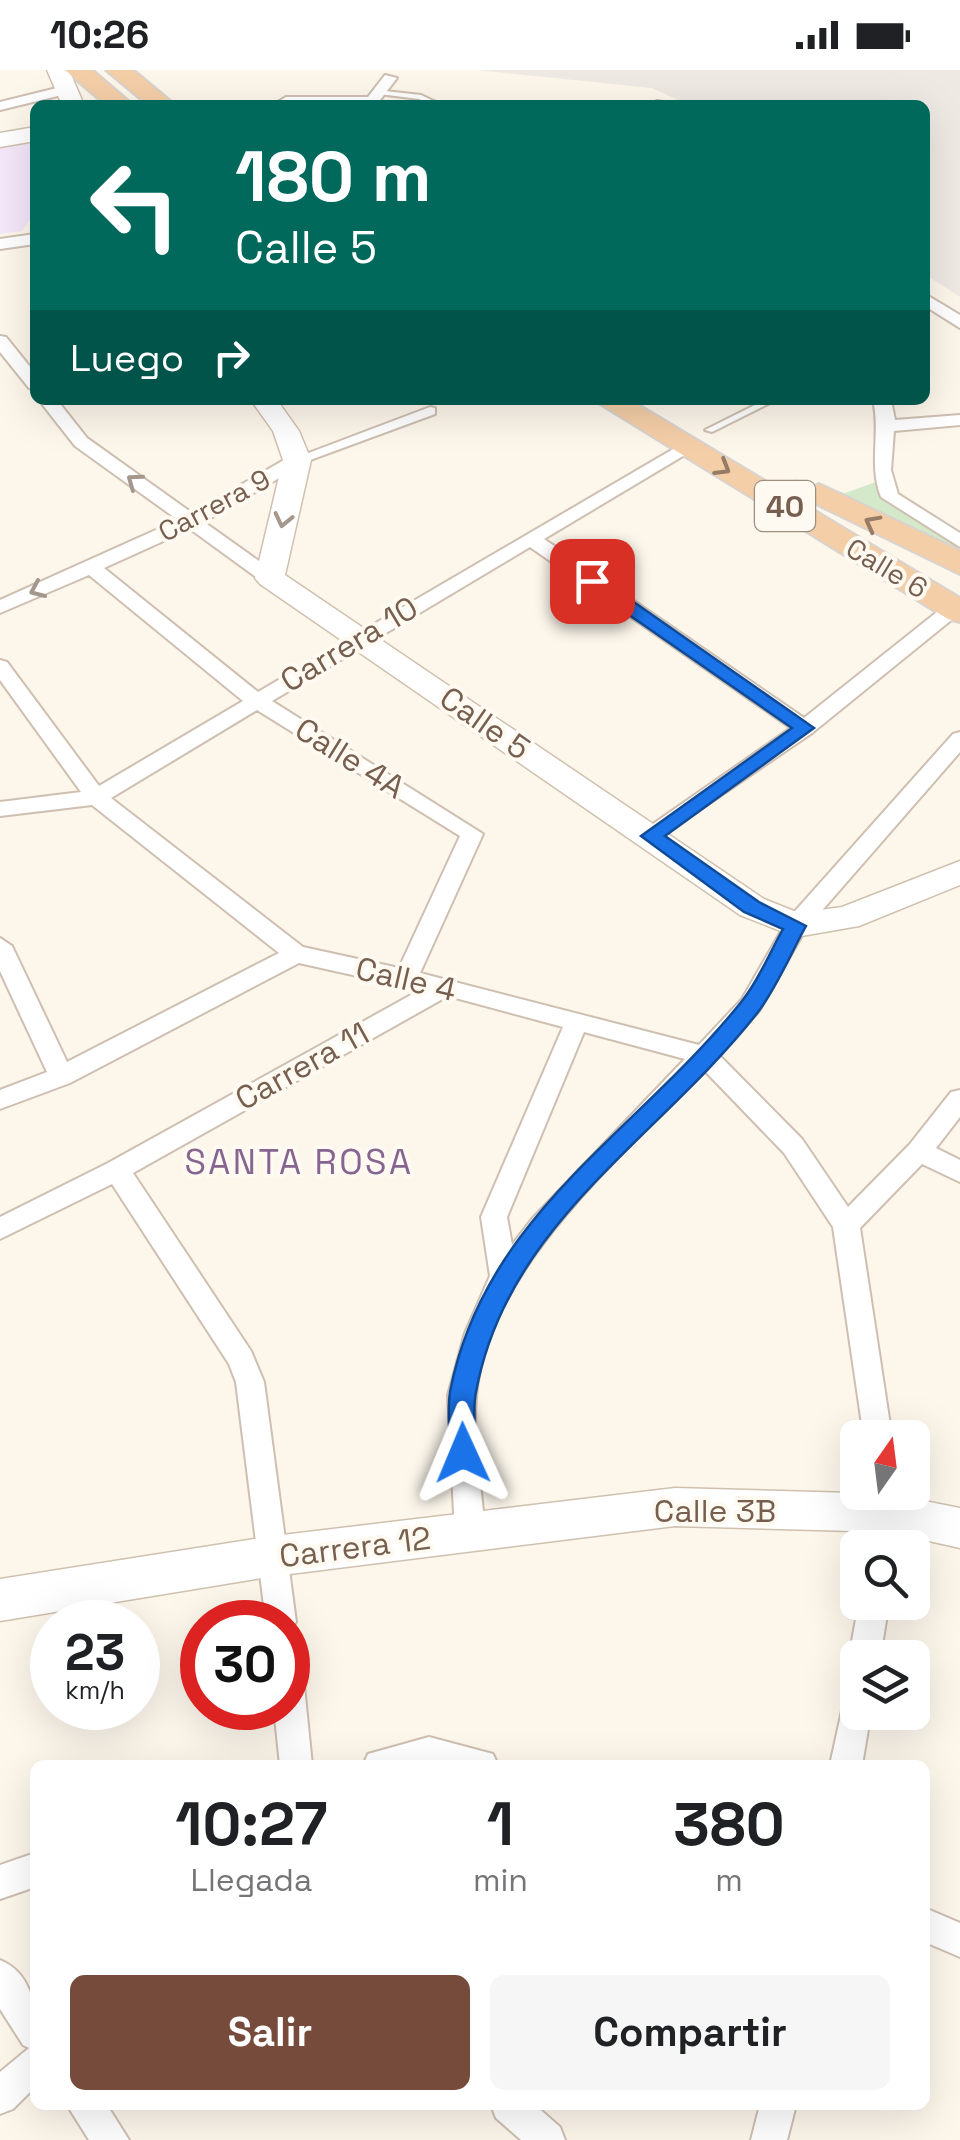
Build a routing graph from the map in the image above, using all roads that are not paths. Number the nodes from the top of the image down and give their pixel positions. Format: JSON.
{"nodes":[{"id":1,"x":118,"y":70,"type":"edge"},
{"id":2,"x":390,"y":78,"type":"dead end"},
{"id":3,"x":68,"y":84,"type":"edge"},
{"id":4,"x":376,"y":97,"type":"junction"},
{"id":5,"x":109,"y":100,"type":"edge"},
{"id":6,"x":157,"y":100,"type":"edge"},
{"id":7,"x":308,"y":100,"type":"edge"},
{"id":8,"x":427,"y":100,"type":"edge"},
{"id":9,"x":0,"y":106,"type":"edge"},
{"id":10,"x":30,"y":135,"type":"edge"},
{"id":11,"x":0,"y":140,"type":"edge"},
{"id":12,"x":30,"y":240,"type":"edge"},
{"id":13,"x":0,"y":244,"type":"edge"},
{"id":14,"x":930,"y":302,"type":"edge"},
{"id":15,"x":960,"y":323,"type":"edge"},
{"id":16,"x":0,"y":341,"type":"edge"},
{"id":17,"x":30,"y":378,"type":"edge"},
{"id":18,"x":52,"y":405,"type":"edge"},
{"id":19,"x":268,"y":405,"type":"edge"},
{"id":20,"x":621,"y":405,"type":"edge"},
{"id":21,"x":663,"y":405,"type":"edge"},
{"id":22,"x":762,"y":405,"type":"edge"},
{"id":23,"x":883,"y":405,"type":"edge"},
{"id":24,"x":430,"y":411,"type":"dead end"},
{"id":25,"x":960,"y":420,"type":"edge"},
{"id":26,"x":887,"y":426,"type":"junction"},
{"id":27,"x":698,"y":438,"type":"junction"},
{"id":28,"x":298,"y":460,"type":"junction"},
{"id":29,"x":190,"y":522,"type":"junction"},
{"id":30,"x":531,"y":539,"type":"junction"},
{"id":31,"x":960,"y":541,"type":"edge"},
{"id":32,"x":960,"y":564,"type":"edge"},
{"id":33,"x":90,"y":566,"type":"junction"},
{"id":34,"x":270,"y":578,"type":"junction"},
{"id":35,"x":0,"y":607,"type":"edge"},
{"id":36,"x":958,"y":607,"type":"edge"},
{"id":37,"x":360,"y":636,"type":"junction"},
{"id":38,"x":0,"y":666,"type":"edge"},
{"id":39,"x":255,"y":700,"type":"junction"},
{"id":40,"x":805,"y":728,"type":"junction"},
{"id":41,"x":960,"y":739,"type":"edge"},
{"id":42,"x":96,"y":797,"type":"junction"},
{"id":43,"x":0,"y":809,"type":"edge"},
{"id":44,"x":651,"y":836,"type":"junction"},
{"id":45,"x":960,"y":872,"type":"edge"},
{"id":46,"x":796,"y":926,"type":"junction"},
{"id":47,"x":0,"y":946,"type":"edge"},
{"id":48,"x":296,"y":954,"type":"junction"},
{"id":49,"x":406,"y":978,"type":"junction"},
{"id":50,"x":445,"y":986,"type":"junction"},
{"id":51,"x":576,"y":1022,"type":"junction"},
{"id":52,"x":704,"y":1055,"type":"junction"},
{"id":53,"x":61,"y":1076,"type":"junction"},
{"id":54,"x":960,"y":1099,"type":"edge"},
{"id":55,"x":0,"y":1100,"type":"edge"},
{"id":56,"x":919,"y":1151,"type":"junction"},
{"id":57,"x":117,"y":1170,"type":"junction"},
{"id":58,"x":960,"y":1172,"type":"edge"},
{"id":59,"x":846,"y":1225,"type":"junction"},
{"id":60,"x":0,"y":1230,"type":"edge"},
{"id":61,"x":503,"y":1276,"type":"junction"},
{"id":62,"x":875,"y":1420,"type":"edge"},
{"id":63,"x":886,"y":1518,"type":"edge"},
{"id":64,"x":960,"y":1528,"type":"edge"},
{"id":65,"x":470,"y":1534,"type":"junction"},
{"id":66,"x":274,"y":1556,"type":"junction"},
{"id":67,"x":0,"y":1600,"type":"edge"},
{"id":68,"x":279,"y":1600,"type":"edge"},
{"id":69,"x":292,"y":1730,"type":"edge"},
{"id":70,"x":852,"y":1730,"type":"edge"},
{"id":71,"x":295,"y":1760,"type":"edge"},
{"id":72,"x":398,"y":1760,"type":"edge"},
{"id":73,"x":462,"y":1760,"type":"edge"},
{"id":74,"x":847,"y":1760,"type":"edge"},
{"id":75,"x":30,"y":1872,"type":"edge"},
{"id":76,"x":0,"y":1882,"type":"edge"},
{"id":77,"x":930,"y":1927,"type":"edge"},
{"id":78,"x":960,"y":1940,"type":"edge"},
{"id":79,"x":0,"y":1978,"type":"edge"},
{"id":80,"x":30,"y":2025,"type":"edge"},
{"id":81,"x":30,"y":2068,"type":"edge"},
{"id":82,"x":0,"y":2096,"type":"edge"},
{"id":83,"x":89,"y":2110,"type":"edge"},
{"id":84,"x":514,"y":2110,"type":"edge"},
{"id":85,"x":777,"y":2110,"type":"edge"},
{"id":86,"x":110,"y":2140,"type":"edge"},
{"id":87,"x":547,"y":2140,"type":"edge"},
{"id":88,"x":769,"y":2140,"type":"edge"}],
"edges":[{"from":1,"to":6,"type":"highway"},
{"from":2,"to":4,"type":"street"},
{"from":3,"to":5,"type":"highway"},
{"from":3,"to":9,"type":"street"},
{"from":4,"to":7,"type":"street"},
{"from":4,"to":8,"type":"lane"},
{"from":10,"to":11,"type":"main road"},
{"from":12,"to":13,"type":"street"},
{"from":14,"to":15,"type":"street"},
{"from":16,"to":17,"type":"street"},
{"from":29,"to":18,"type":"street","name":"Calle 5","one_way":true},
{"from":19,"to":28,"type":"main road"},
{"from":20,"to":27,"type":"highway","name":"Calle 6","number":"40"},
{"from":21,"to":27,"type":"highway","name":"Calle 6","number":"40"},
{"from":22,"to":27,"type":"lane"},
{"from":23,"to":26,"type":"street"},
{"from":24,"to":28,"type":"street","name":"Carrera 9"},
{"from":25,"to":26,"type":"street"},
{"from":26,"to":31,"type":"street"},
{"from":27,"to":30,"type":"street","name":"Carrera 10"},
{"from":32,"to":27,"type":"highway","name":"Calle 6","number":"40","one_way":true},
{"from":27,"to":36,"type":"highway","name":"Calle 6","number":"40","one_way":true},
{"from":28,"to":29,"type":"street","name":"Carrera 9"},
{"from":28,"to":34,"type":"main road","one_way":true},
{"from":29,"to":33,"type":"street","name":"Carrera 9"},
{"from":29,"to":34,"type":"street","name":"Calle 5"},
{"from":30,"to":37,"type":"street","name":"Carrera 10"},
{"from":30,"to":40,"type":"street"},
{"from":33,"to":35,"type":"street","name":"Carrera 9","one_way":true},
{"from":33,"to":39,"type":"street","name":"Calle 4A"},
{"from":34,"to":37,"type":"main road","name":"Calle 5"},
{"from":36,"to":40,"type":"street"},
{"from":37,"to":39,"type":"street","name":"Carrera 10"},
{"from":37,"to":44,"type":"main road","name":"Calle 5"},
{"from":38,"to":42,"type":"street","name":"Calle 4"},
{"from":39,"to":42,"type":"street","name":"Carrera 10"},
{"from":39,"to":49,"type":"street","name":"Calle 4A"},
{"from":40,"to":44,"type":"street"},
{"from":41,"to":46,"type":"street","name":"Carrera 12"},
{"from":42,"to":43,"type":"street","name":"Carrera 10"},
{"from":42,"to":48,"type":"street","name":"Calle 4"},
{"from":44,"to":46,"type":"main road","name":"Calle 5"},
{"from":45,"to":46,"type":"main road"},
{"from":46,"to":52,"type":"street","name":"Carrera 12"},
{"from":47,"to":53,"type":"street"},
{"from":48,"to":49,"type":"street","name":"Calle 4"},
{"from":48,"to":53,"type":"street"},
{"from":49,"to":50,"type":"street","name":"Calle 4"},
{"from":50,"to":51,"type":"street","name":"Calle 4"},
{"from":50,"to":57,"type":"street","name":"Carrera 11"},
{"from":51,"to":52,"type":"street","name":"Calle 4"},
{"from":51,"to":61,"type":"street"},
{"from":52,"to":59,"type":"street"},
{"from":52,"to":61,"type":"street","name":"Carrera 12"},
{"from":53,"to":55,"type":"street"},
{"from":54,"to":56,"type":"street"},
{"from":56,"to":58,"type":"street"},
{"from":56,"to":59,"type":"street"},
{"from":57,"to":60,"type":"street","name":"Carrera 11"},
{"from":57,"to":66,"type":"street"},
{"from":59,"to":62,"type":"street"},
{"from":61,"to":65,"type":"street","name":"Carrera 12"},
{"from":63,"to":64,"type":"main road","name":"Calle 3B"},
{"from":63,"to":65,"type":"main road","name":"Calle 3B"},
{"from":65,"to":66,"type":"main road","name":"Carrera 12"},
{"from":66,"to":67,"type":"main road","name":"Carrera 12"},
{"from":66,"to":68,"type":"street"},
{"from":69,"to":71,"type":"street"},
{"from":70,"to":74,"type":"street"},
{"from":72,"to":73,"type":"street"},
{"from":75,"to":76,"type":"street"},
{"from":77,"to":78,"type":"street"},
{"from":79,"to":80,"type":"street"},
{"from":81,"to":82,"type":"street"},
{"from":83,"to":86,"type":"street"},
{"from":84,"to":87,"type":"street"},
{"from":85,"to":88,"type":"street"}]}
